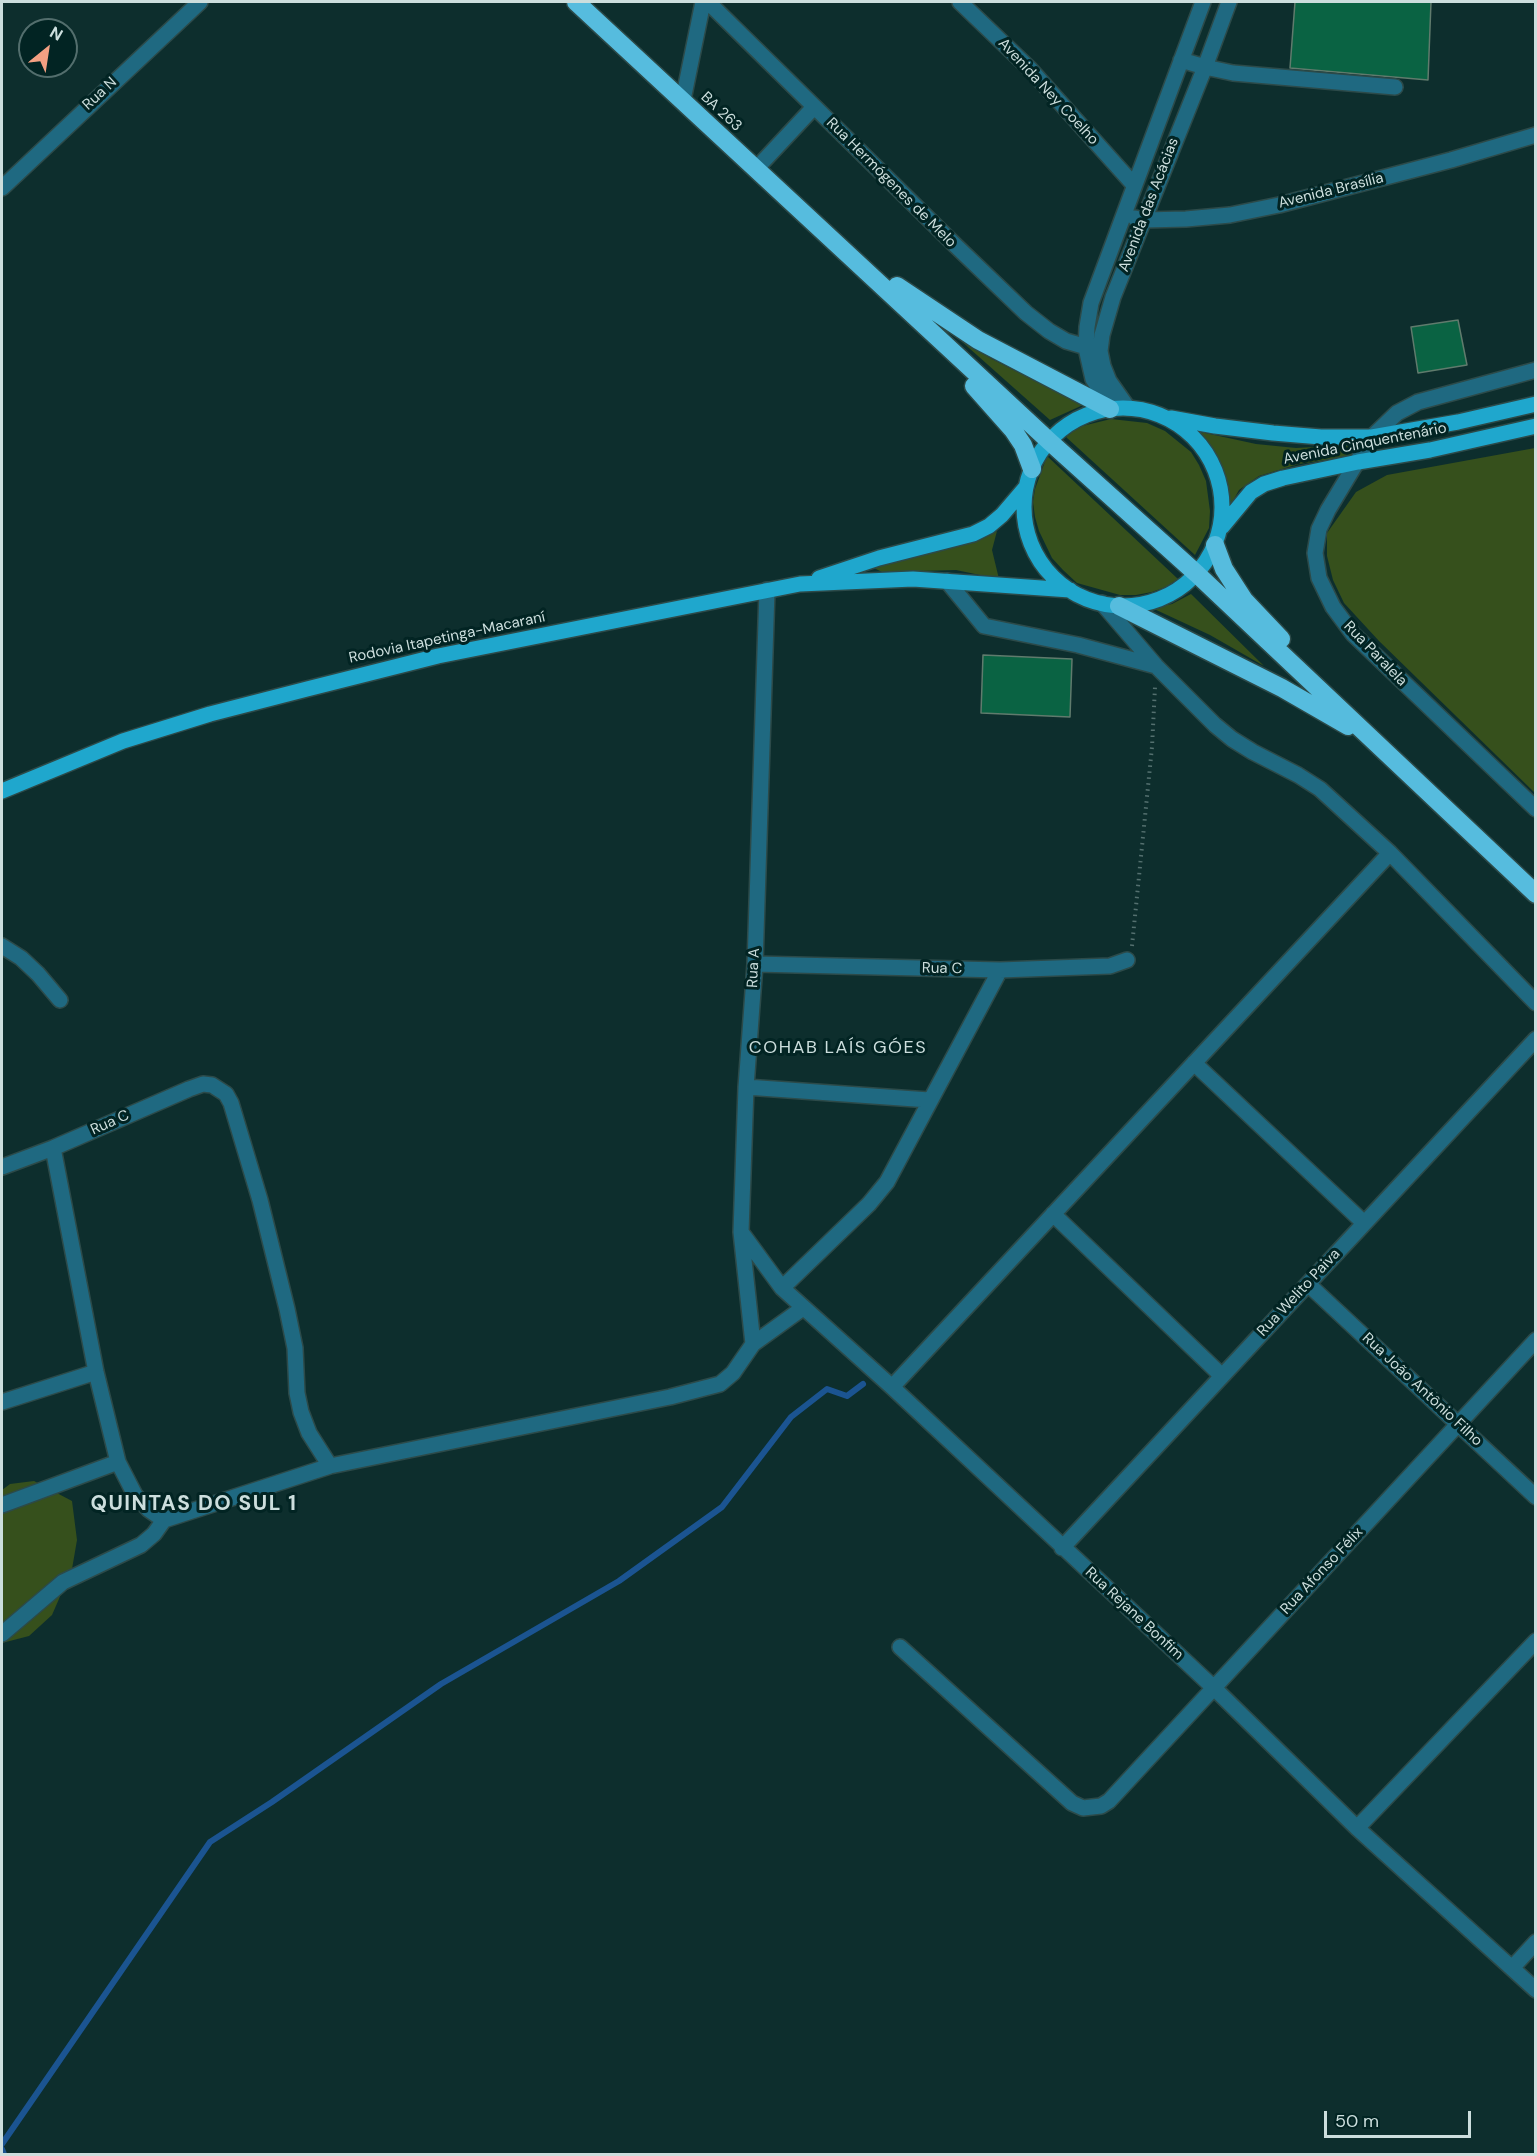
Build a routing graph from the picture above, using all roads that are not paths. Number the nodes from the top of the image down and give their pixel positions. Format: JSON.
{"nodes":[{"id":1,"x":200,"y":2,"type":"edge"},
{"id":2,"x":576,"y":2,"type":"edge"},
{"id":3,"x":703,"y":2,"type":"edge"},
{"id":4,"x":708,"y":2,"type":"edge"},
{"id":5,"x":960,"y":2,"type":"edge"},
{"id":6,"x":1203,"y":2,"type":"edge"},
{"id":7,"x":1229,"y":2,"type":"edge"},
{"id":8,"x":1181,"y":60,"type":"junction"},
{"id":9,"x":1205,"y":67,"type":"junction"},
{"id":10,"x":1395,"y":87,"type":"dead end"},
{"id":11,"x":683,"y":100,"type":"junction"},
{"id":12,"x":814,"y":107,"type":"junction"},
{"id":13,"x":1536,"y":135,"type":"edge"},
{"id":14,"x":756,"y":169,"type":"junction"},
{"id":15,"x":1134,"y":185,"type":"junction"},
{"id":16,"x":2,"y":188,"type":"edge"},
{"id":17,"x":1123,"y":215,"type":"junction"},
{"id":18,"x":1144,"y":220,"type":"junction"},
{"id":19,"x":842,"y":248,"type":"junction"},
{"id":20,"x":1093,"y":350,"type":"junction"},
{"id":21,"x":1536,"y":370,"type":"edge"},
{"id":22,"x":1536,"y":404,"type":"edge"},
{"id":23,"x":1117,"y":409,"type":"junction"},
{"id":24,"x":1161,"y":416,"type":"junction"},
{"id":25,"x":1536,"y":426,"type":"edge"},
{"id":26,"x":1372,"y":437,"type":"junction"},
{"id":27,"x":1049,"y":441,"type":"junction"},
{"id":28,"x":1358,"y":462,"type":"junction"},
{"id":29,"x":1029,"y":477,"type":"junction"},
{"id":30,"x":1218,"y":537,"type":"junction"},
{"id":31,"x":1197,"y":574,"type":"junction"},
{"id":32,"x":947,"y":581,"type":"junction"},
{"id":33,"x":801,"y":584,"type":"junction"},
{"id":34,"x":767,"y":590,"type":"junction"},
{"id":35,"x":1070,"y":590,"type":"junction"},
{"id":36,"x":1111,"y":604,"type":"junction"},
{"id":37,"x":1156,"y":666,"type":"junction"},
{"id":38,"x":1380,"y":746,"type":"junction"},
{"id":39,"x":3,"y":786,"type":"edge"},
{"id":40,"x":1536,"y":809,"type":"edge"},
{"id":41,"x":1390,"y":853,"type":"junction"},
{"id":42,"x":1536,"y":894,"type":"edge"},
{"id":43,"x":2,"y":946,"type":"edge"},
{"id":44,"x":1127,"y":960,"type":"road end"},
{"id":45,"x":755,"y":964,"type":"junction"},
{"id":46,"x":1000,"y":970,"type":"junction"},
{"id":47,"x":60,"y":1000,"type":"dead end"},
{"id":48,"x":1536,"y":1003,"type":"edge"},
{"id":49,"x":1536,"y":1039,"type":"edge"},
{"id":50,"x":1194,"y":1063,"type":"junction"},
{"id":51,"x":746,"y":1087,"type":"junction"},
{"id":52,"x":929,"y":1100,"type":"junction"},
{"id":53,"x":53,"y":1148,"type":"junction"},
{"id":54,"x":2,"y":1167,"type":"edge"},
{"id":55,"x":1053,"y":1214,"type":"junction"},
{"id":56,"x":1364,"y":1223,"type":"junction"},
{"id":57,"x":741,"y":1232,"type":"junction"},
{"id":58,"x":1308,"y":1284,"type":"junction"},
{"id":59,"x":782,"y":1288,"type":"junction"},
{"id":60,"x":803,"y":1308,"type":"junction"},
{"id":61,"x":1536,"y":1340,"type":"edge"},
{"id":62,"x":753,"y":1344,"type":"junction"},
{"id":63,"x":96,"y":1372,"type":"junction"},
{"id":64,"x":1222,"y":1376,"type":"junction"},
{"id":65,"x":892,"y":1387,"type":"junction"},
{"id":66,"x":2,"y":1402,"type":"edge"},
{"id":67,"x":1458,"y":1424,"type":"junction"},
{"id":68,"x":118,"y":1462,"type":"junction"},
{"id":69,"x":330,"y":1466,"type":"junction"},
{"id":70,"x":1536,"y":1497,"type":"edge"},
{"id":71,"x":2,"y":1505,"type":"edge"},
{"id":72,"x":164,"y":1520,"type":"junction"},
{"id":73,"x":1062,"y":1548,"type":"junction"},
{"id":74,"x":2,"y":1634,"type":"edge"},
{"id":75,"x":1536,"y":1641,"type":"edge"},
{"id":76,"x":900,"y":1647,"type":"dead end"},
{"id":77,"x":1214,"y":1688,"type":"junction"},
{"id":78,"x":1357,"y":1828,"type":"junction"},
{"id":79,"x":1536,"y":1942,"type":"edge"},
{"id":80,"x":1512,"y":1968,"type":"junction"},
{"id":81,"x":1536,"y":1990,"type":"edge"}],
"edges":[{"from":1,"to":16,"type":"street","name":"Rua N"},
{"from":2,"to":11,"type":"highway","name":"BA 263"},
{"from":3,"to":11,"type":"street"},
{"from":4,"to":12,"type":"street","name":"Rua Hermógenes de Melo"},
{"from":5,"to":15,"type":"street","name":"Avenida Ney Coelho"},
{"from":6,"to":8,"type":"street","name":"Avenida das Acácias"},
{"from":7,"to":9,"type":"street","name":"Avenida das Acácias"},
{"from":8,"to":9,"type":"street"},
{"from":8,"to":15,"type":"street","name":"Avenida das Acácias"},
{"from":9,"to":10,"type":"street"},
{"from":9,"to":18,"type":"street","name":"Avenida das Acácias"},
{"from":11,"to":14,"type":"highway","name":"BA 263"},
{"from":12,"to":14,"type":"street"},
{"from":12,"to":20,"type":"street","name":"Rua Hermógenes de Melo"},
{"from":13,"to":18,"type":"street","name":"Avenida Brasília"},
{"from":14,"to":19,"type":"highway","name":"BA 263"},
{"from":15,"to":17,"type":"street","name":"Avenida das Acácias"},
{"from":17,"to":18,"type":"street","name":"Avenida Brasília"},
{"from":17,"to":20,"type":"street","name":"Avenida das Acácias"},
{"from":18,"to":20,"type":"street","name":"Avenida das Acácias"},
{"from":19,"to":23,"type":"highway"},
{"from":19,"to":27,"type":"highway"},
{"from":19,"to":29,"type":"highway"},
{"from":20,"to":23,"type":"street","name":"Avenida das Acácias"},
{"from":21,"to":26,"type":"street","name":"Rua Paralela"},
{"from":22,"to":26,"type":"main road","name":"Avenida Cinquentenário"},
{"from":23,"to":24,"type":"main road"},
{"from":23,"to":27,"type":"main road"},
{"from":24,"to":26,"type":"main road","name":"Avenida Cinquentenário"},
{"from":24,"to":30,"type":"main road"},
{"from":25,"to":28,"type":"main road","name":"Avenida Cinquentenário"},
{"from":26,"to":28,"type":"street","name":"Rua Paralela"},
{"from":27,"to":29,"type":"main road"},
{"from":27,"to":31,"type":"highway"},
{"from":28,"to":30,"type":"main road","name":"Avenida Cinquentenário"},
{"from":28,"to":40,"type":"street","name":"Rua Paralela"},
{"from":29,"to":33,"type":"main road"},
{"from":29,"to":35,"type":"main road"},
{"from":30,"to":31,"type":"main road","name":"Avenida Cinquentenário"},
{"from":30,"to":38,"type":"highway"},
{"from":31,"to":36,"type":"main road"},
{"from":31,"to":38,"type":"highway"},
{"from":32,"to":33,"type":"main road","name":"Rodovia Itapetinga-Macaraní"},
{"from":32,"to":35,"type":"main road","name":"Rodovia Itapetinga-Macaraní"},
{"from":32,"to":37,"type":"street"},
{"from":33,"to":34,"type":"main road","name":"Rodovia Itapetinga-Macaraní"},
{"from":34,"to":39,"type":"main road","name":"Rodovia Itapetinga-Macaraní"},
{"from":34,"to":45,"type":"street","name":"Rua A"},
{"from":35,"to":36,"type":"main road"},
{"from":36,"to":37,"type":"street"},
{"from":36,"to":38,"type":"highway"},
{"from":37,"to":41,"type":"street"},
{"from":38,"to":42,"type":"highway"},
{"from":41,"to":48,"type":"street"},
{"from":41,"to":50,"type":"street"},
{"from":43,"to":47,"type":"street"},
{"from":44,"to":46,"type":"street","name":"Rua C"},
{"from":45,"to":46,"type":"street","name":"Rua C"},
{"from":45,"to":51,"type":"street","name":"Rua A"},
{"from":46,"to":52,"type":"street"},
{"from":49,"to":56,"type":"street","name":"Rua Welito Paiva"},
{"from":50,"to":55,"type":"street"},
{"from":50,"to":56,"type":"street"},
{"from":51,"to":52,"type":"street"},
{"from":51,"to":57,"type":"street","name":"Rua A"},
{"from":52,"to":59,"type":"street"},
{"from":53,"to":54,"type":"street","name":"Rua C"},
{"from":53,"to":63,"type":"street"},
{"from":53,"to":69,"type":"street","name":"Rua C"},
{"from":55,"to":64,"type":"street"},
{"from":55,"to":65,"type":"street"},
{"from":56,"to":58,"type":"street","name":"Rua Welito Paiva"},
{"from":57,"to":59,"type":"street","name":"Rua Rejane Bonfim"},
{"from":57,"to":62,"type":"street","name":"Rua A"},
{"from":58,"to":64,"type":"street","name":"Rua Welito Paiva"},
{"from":58,"to":67,"type":"street","name":"Rua João Antônio Filho"},
{"from":59,"to":60,"type":"street","name":"Rua Rejane Bonfim"},
{"from":60,"to":62,"type":"street"},
{"from":60,"to":65,"type":"street","name":"Rua Rejane Bonfim"},
{"from":61,"to":67,"type":"street","name":"Rua Afonso Félix"},
{"from":62,"to":69,"type":"street"},
{"from":63,"to":66,"type":"street"},
{"from":63,"to":68,"type":"street"},
{"from":64,"to":73,"type":"street","name":"Rua Welito Paiva"},
{"from":65,"to":73,"type":"street","name":"Rua Rejane Bonfim"},
{"from":67,"to":70,"type":"street","name":"Rua João Antônio Filho"},
{"from":67,"to":77,"type":"street","name":"Rua Afonso Félix"},
{"from":68,"to":71,"type":"street"},
{"from":68,"to":72,"type":"street"},
{"from":69,"to":72,"type":"street"},
{"from":72,"to":74,"type":"street"},
{"from":73,"to":77,"type":"street","name":"Rua Rejane Bonfim"},
{"from":75,"to":78,"type":"street"},
{"from":76,"to":77,"type":"street","name":"Rua Afonso Félix"},
{"from":77,"to":78,"type":"street","name":"Rua Rejane Bonfim"},
{"from":78,"to":80,"type":"street","name":"Rua Rejane Bonfim"},
{"from":79,"to":80,"type":"street"},
{"from":80,"to":81,"type":"street","name":"Rua Rejane Bonfim"}]}
